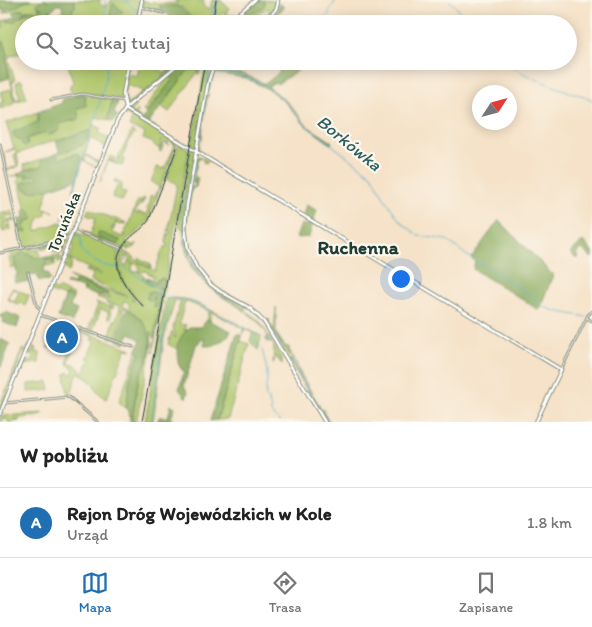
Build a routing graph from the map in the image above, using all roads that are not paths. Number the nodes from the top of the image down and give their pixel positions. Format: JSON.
{"nodes":[{"id":1,"x":142,"y":0,"type":"edge"},
{"id":2,"x":255,"y":0,"type":"edge"},
{"id":3,"x":276,"y":0,"type":"edge"},
{"id":4,"x":141,"y":7,"type":"junction"},
{"id":5,"x":164,"y":13,"type":"dead end"},
{"id":6,"x":139,"y":15,"type":"edge"},
{"id":7,"x":237,"y":15,"type":"edge"},
{"id":8,"x":269,"y":15,"type":"edge"},
{"id":9,"x":127,"y":70,"type":"edge"},
{"id":10,"x":172,"y":70,"type":"edge"},
{"id":11,"x":212,"y":70,"type":"edge"},
{"id":12,"x":51,"y":100,"type":"dead end"},
{"id":13,"x":124,"y":101,"type":"junction"},
{"id":14,"x":126,"y":109,"type":"junction"},
{"id":15,"x":0,"y":144,"type":"edge"},
{"id":16,"x":197,"y":153,"type":"junction"},
{"id":17,"x":74,"y":230,"type":"junction"},
{"id":18,"x":70,"y":239,"type":"junction"},
{"id":19,"x":22,"y":248,"type":"junction"},
{"id":20,"x":123,"y":249,"type":"dead end"},
{"id":21,"x":0,"y":253,"type":"edge"},
{"id":22,"x":28,"y":272,"type":"dead end"},
{"id":23,"x":42,"y":309,"type":"junction"},
{"id":24,"x":592,"y":311,"type":"edge"},
{"id":25,"x":40,"y":314,"type":"junction"},
{"id":26,"x":587,"y":318,"type":"junction"},
{"id":27,"x":592,"y":320,"type":"edge"},
{"id":28,"x":133,"y":347,"type":"dead end"},
{"id":29,"x":561,"y":370,"type":"junction"},
{"id":30,"x":5,"y":403,"type":"junction"},
{"id":31,"x":0,"y":414,"type":"edge"},
{"id":32,"x":98,"y":422,"type":"edge"},
{"id":33,"x":325,"y":422,"type":"edge"},
{"id":34,"x":536,"y":422,"type":"edge"}],
"edges":[{"from":1,"to":4,"type":"street"},
{"from":2,"to":7,"type":"street"},
{"from":3,"to":8,"type":"street"},
{"from":4,"to":5,"type":"street"},
{"from":4,"to":6,"type":"street"},
{"from":9,"to":13,"type":"street"},
{"from":10,"to":14,"type":"street","name":"Toruńska"},
{"from":11,"to":16,"type":"street"},
{"from":12,"to":13,"type":"street"},
{"from":13,"to":14,"type":"street"},
{"from":14,"to":16,"type":"street"},
{"from":14,"to":17,"type":"street","name":"Toruńska"},
{"from":15,"to":19,"type":"street"},
{"from":16,"to":29,"type":"street"},
{"from":16,"to":33,"type":"street"},
{"from":17,"to":18,"type":"street","name":"Toruńska"},
{"from":17,"to":20,"type":"street"},
{"from":18,"to":19,"type":"street"},
{"from":18,"to":23,"type":"street","name":"Toruńska"},
{"from":19,"to":21,"type":"street"},
{"from":22,"to":23,"type":"street"},
{"from":23,"to":25,"type":"street","name":"Toruńska"},
{"from":24,"to":26,"type":"street"},
{"from":25,"to":28,"type":"street"},
{"from":25,"to":30,"type":"street","name":"Toruńska"},
{"from":26,"to":27,"type":"street"},
{"from":26,"to":29,"type":"street"},
{"from":29,"to":34,"type":"street"},
{"from":30,"to":31,"type":"street","name":"Toruńska"},
{"from":30,"to":32,"type":"street"}]}
